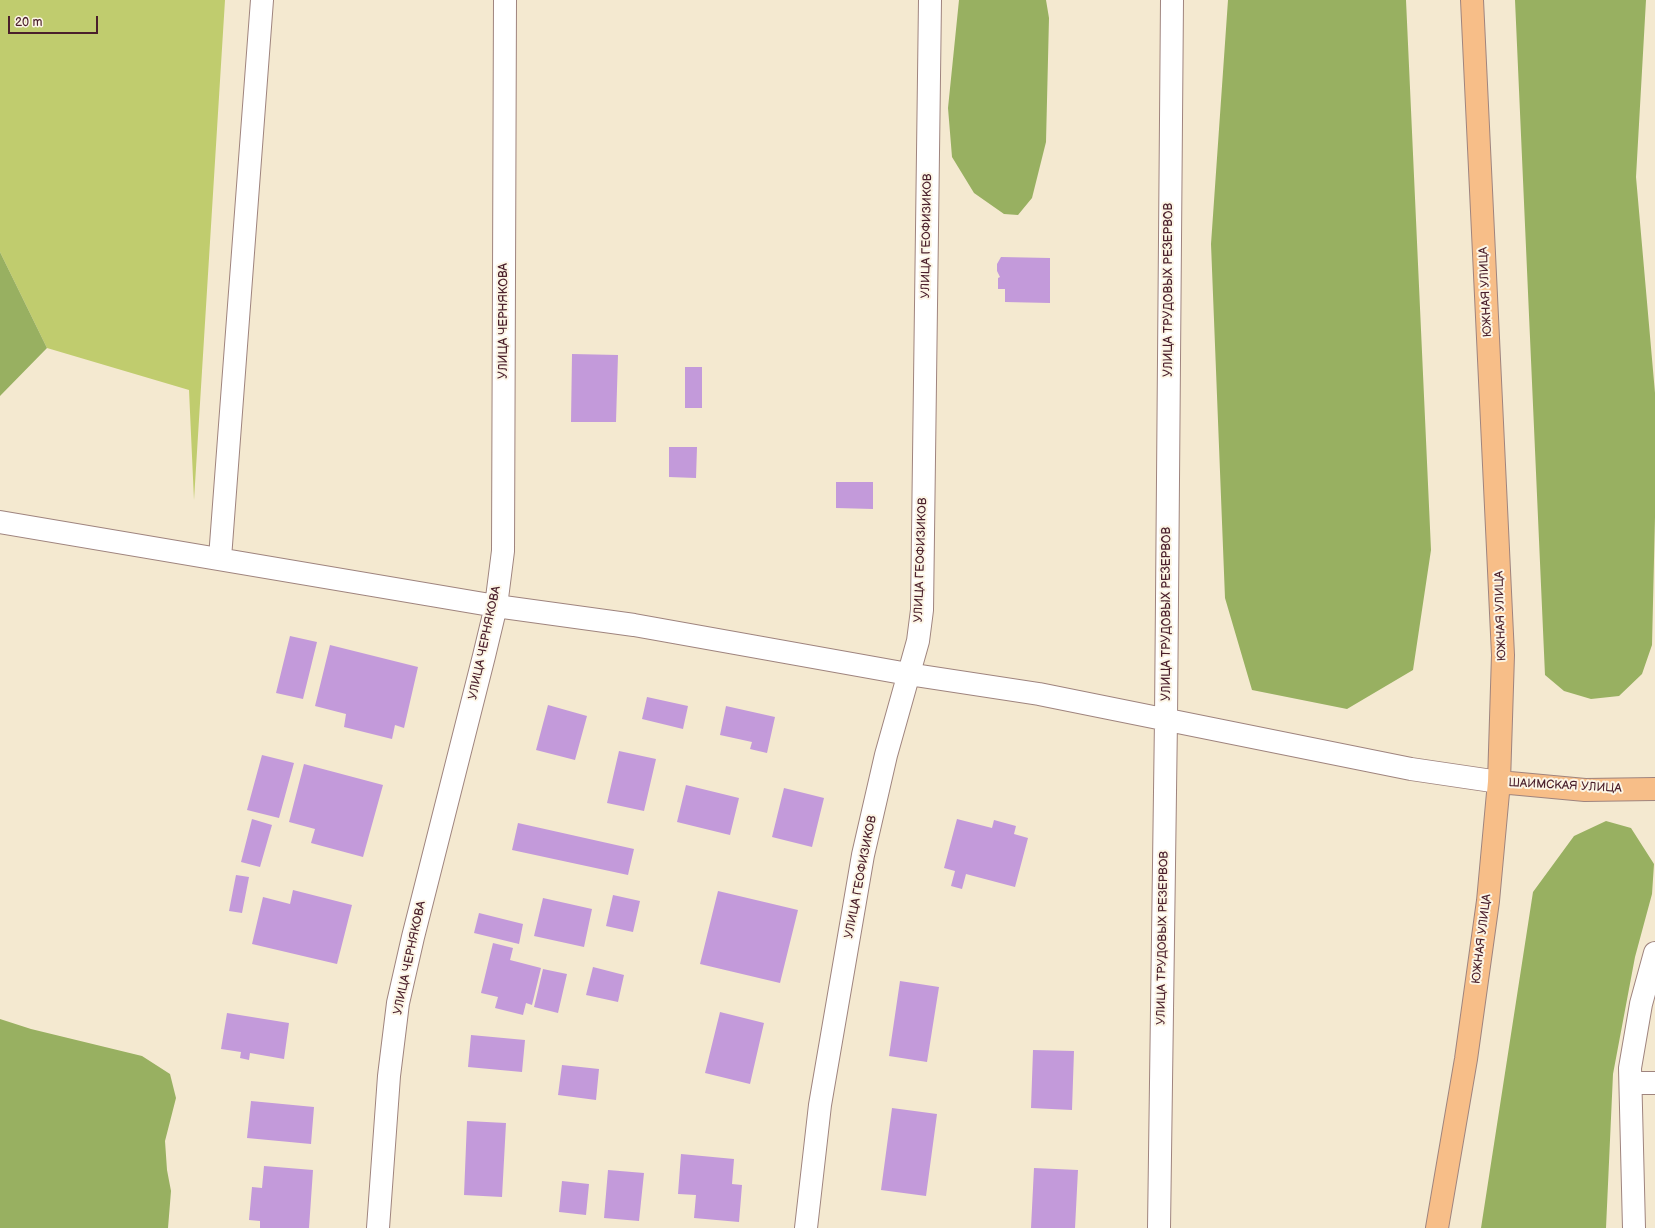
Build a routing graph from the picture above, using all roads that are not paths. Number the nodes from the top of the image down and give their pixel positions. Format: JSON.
{"nodes":[{"id":1,"x":262,"y":0,"type":"edge"},
{"id":2,"x":506,"y":0,"type":"edge"},
{"id":3,"x":930,"y":0,"type":"edge"},
{"id":4,"x":1172,"y":0,"type":"edge"},
{"id":5,"x":1472,"y":0,"type":"edge"},
{"id":6,"x":0,"y":522,"type":"edge"},
{"id":7,"x":220,"y":558,"type":"junction"},
{"id":8,"x":496,"y":606,"type":"junction"},
{"id":9,"x":908,"y":674,"type":"junction"},
{"id":10,"x":1166,"y":719,"type":"junction"},
{"id":11,"x":1499,"y":782,"type":"junction"},
{"id":12,"x":1655,"y":789,"type":"edge"},
{"id":13,"x":1655,"y":954,"type":"edge"},
{"id":14,"x":1631,"y":1083,"type":"junction"},
{"id":15,"x":1655,"y":1083,"type":"edge"},
{"id":16,"x":378,"y":1228,"type":"edge"},
{"id":17,"x":806,"y":1228,"type":"edge"},
{"id":18,"x":1159,"y":1228,"type":"edge"},
{"id":19,"x":1437,"y":1228,"type":"edge"},
{"id":20,"x":1634,"y":1228,"type":"edge"}],
"edges":[{"from":1,"to":7,"type":"street"},
{"from":2,"to":8,"type":"street","name":"УЛИЦА ЧЕРНЯКОВА"},
{"from":3,"to":9,"type":"street","name":"УЛИЦА ГЕОФИЗИКОВ"},
{"from":4,"to":10,"type":"street","name":"УЛИЦА ТРУДОВЫХ РЕЗЕРВОВ"},
{"from":5,"to":11,"type":"main road","name":"ЮЖНАЯ УЛИЦА"},
{"from":6,"to":7,"type":"street"},
{"from":7,"to":8,"type":"street"},
{"from":8,"to":9,"type":"street"},
{"from":8,"to":16,"type":"street","name":"УЛИЦА ЧЕРНЯКОВА"},
{"from":9,"to":10,"type":"street"},
{"from":9,"to":17,"type":"street","name":"УЛИЦА ГЕОФИЗИКОВ"},
{"from":10,"to":11,"type":"street"},
{"from":10,"to":18,"type":"street","name":"УЛИЦА ТРУДОВЫХ РЕЗЕРВОВ"},
{"from":11,"to":12,"type":"main road","name":"ШАИМСКАЯ УЛИЦА"},
{"from":11,"to":19,"type":"main road","name":"ЮЖНАЯ УЛИЦА"},
{"from":13,"to":14,"type":"street"},
{"from":14,"to":15,"type":"street"},
{"from":14,"to":20,"type":"street"}]}
